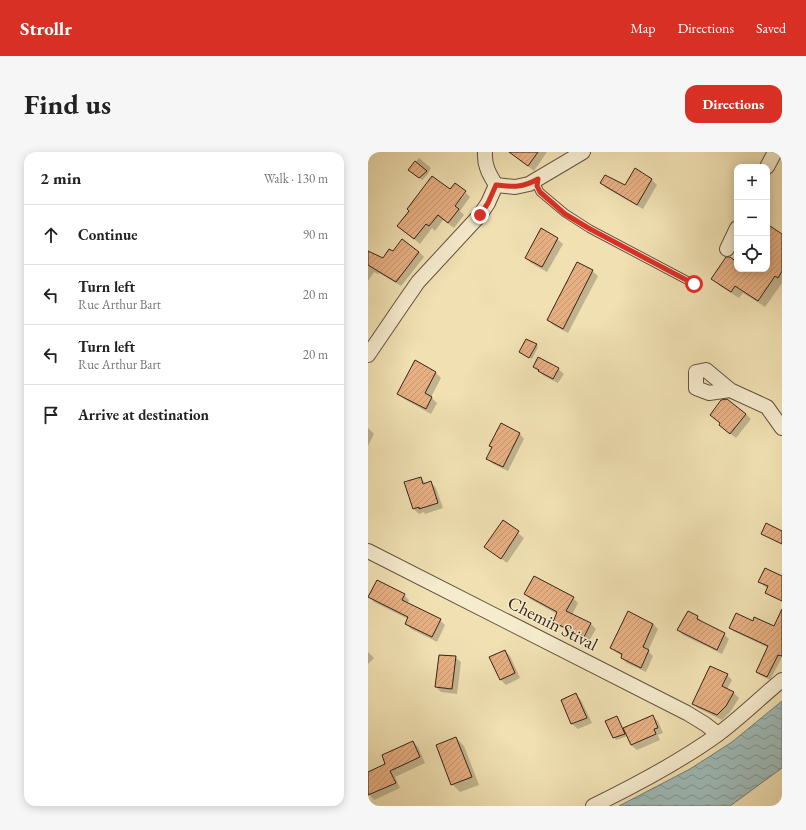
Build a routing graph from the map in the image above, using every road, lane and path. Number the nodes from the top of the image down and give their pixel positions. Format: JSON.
{"nodes":[{"id":1,"x":484,"y":152,"type":"edge"},
{"id":2,"x":583,"y":152,"type":"edge"},
{"id":3,"x":774,"y":152,"type":"edge"},
{"id":4,"x":768,"y":164,"type":"edge"},
{"id":5,"x":538,"y":179,"type":"junction"},
{"id":6,"x":496,"y":185,"type":"junction"},
{"id":7,"x":734,"y":234,"type":"edge"},
{"id":8,"x":727,"y":249,"type":"dead end"},
{"id":9,"x":694,"y":284,"type":"dead end"},
{"id":10,"x":368,"y":355,"type":"edge"},
{"id":11,"x":730,"y":390,"type":"dead end"},
{"id":12,"x":782,"y":428,"type":"edge"},
{"id":13,"x":368,"y":551,"type":"edge"},
{"id":14,"x":782,"y":680,"type":"edge"},
{"id":15,"x":718,"y":734,"type":"junction"},
{"id":16,"x":593,"y":806,"type":"edge"}],
"edges":[{"from":1,"to":6,"type":"street"},
{"from":2,"to":5,"type":"street"},
{"from":3,"to":4,"type":"street"},
{"from":5,"to":6,"type":"street"},
{"from":5,"to":9,"type":"lane"},
{"from":6,"to":10,"type":"street"},
{"from":7,"to":8,"type":"street"},
{"from":11,"to":12,"type":"street"},
{"from":13,"to":15,"type":"street","name":"Chemin Stival"},
{"from":14,"to":15,"type":"street"},
{"from":15,"to":16,"type":"street"}]}
